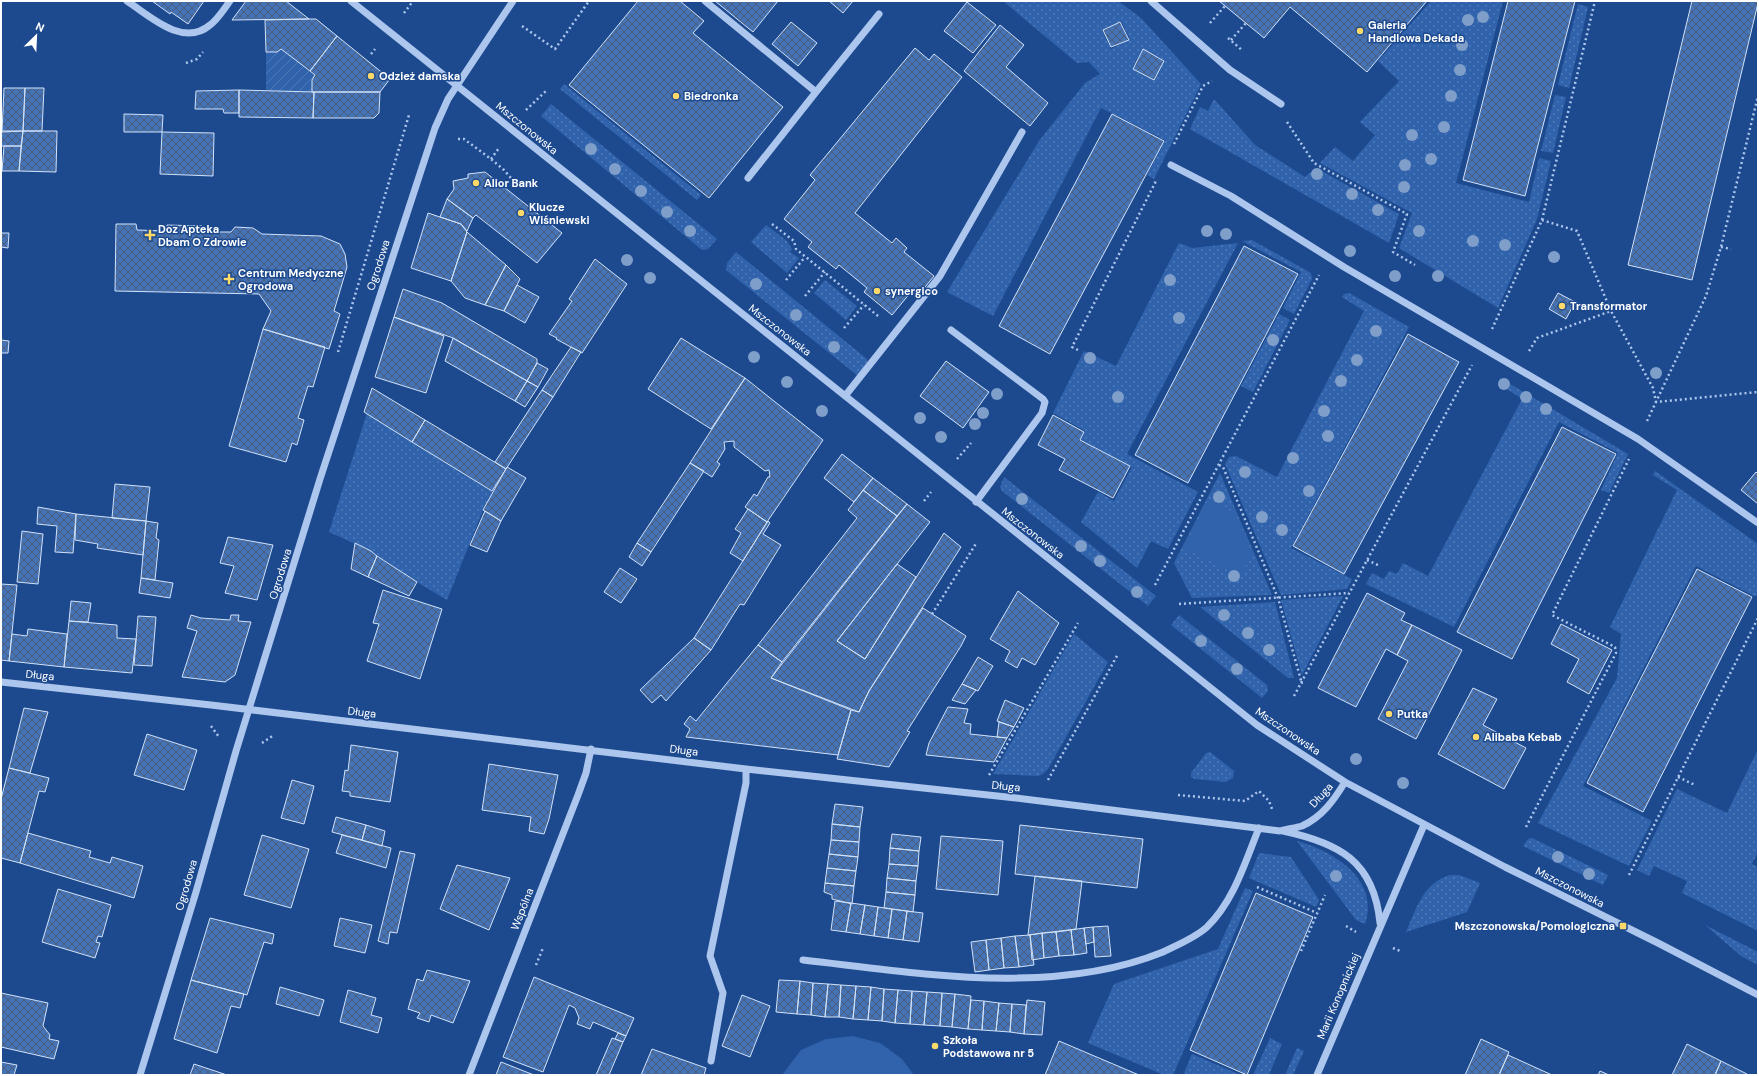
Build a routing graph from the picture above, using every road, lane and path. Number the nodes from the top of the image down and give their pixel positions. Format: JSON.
{"nodes":[{"id":1,"x":127,"y":1,"type":"edge"},
{"id":2,"x":230,"y":1,"type":"edge"},
{"id":3,"x":351,"y":1,"type":"edge"},
{"id":4,"x":413,"y":1,"type":"edge"},
{"id":5,"x":513,"y":1,"type":"edge"},
{"id":6,"x":589,"y":1,"type":"edge"},
{"id":7,"x":705,"y":1,"type":"edge"},
{"id":8,"x":1151,"y":1,"type":"edge"},
{"id":9,"x":1595,"y":1,"type":"edge"},
{"id":10,"x":1225,"y":6,"type":"dead end"},
{"id":11,"x":404,"y":13,"type":"dead end"},
{"id":12,"x":878,"y":14,"type":"dead end"},
{"id":13,"x":1210,"y":22,"type":"dead end"},
{"id":14,"x":1246,"y":23,"type":"dead end"},
{"id":15,"x":522,"y":26,"type":"dead end"},
{"id":16,"x":1231,"y":40,"type":"dead end"},
{"id":17,"x":375,"y":49,"type":"dead end"},
{"id":18,"x":202,"y":54,"type":"dead end"},
{"id":19,"x":371,"y":54,"type":"dead end"},
{"id":20,"x":186,"y":63,"type":"dead end"},
{"id":21,"x":1230,"y":70,"type":"junction"},
{"id":22,"x":457,"y":86,"type":"junction"},
{"id":23,"x":546,"y":90,"type":"dead end"},
{"id":24,"x":816,"y":92,"type":"junction"},
{"id":25,"x":1758,"y":96,"type":"edge"},
{"id":26,"x":1270,"y":97,"type":"junction"},
{"id":27,"x":1281,"y":104,"type":"dead end"},
{"id":28,"x":526,"y":110,"type":"dead end"},
{"id":29,"x":1022,"y":132,"type":"dead end"},
{"id":30,"x":458,"y":139,"type":"dead end"},
{"id":31,"x":499,"y":148,"type":"dead end"},
{"id":32,"x":1172,"y":148,"type":"dead end"},
{"id":33,"x":491,"y":159,"type":"junction"},
{"id":34,"x":1171,"y":165,"type":"dead end"},
{"id":35,"x":1160,"y":173,"type":"dead end"},
{"id":36,"x":748,"y":178,"type":"dead end"},
{"id":37,"x":517,"y":185,"type":"dead end"},
{"id":38,"x":1542,"y":220,"type":"junction"},
{"id":39,"x":772,"y":224,"type":"dead end"},
{"id":40,"x":1722,"y":247,"type":"junction"},
{"id":41,"x":1731,"y":249,"type":"dead end"},
{"id":42,"x":805,"y":256,"type":"junction"},
{"id":43,"x":1415,"y":265,"type":"dead end"},
{"id":44,"x":825,"y":272,"type":"junction"},
{"id":45,"x":1320,"y":273,"type":"dead end"},
{"id":46,"x":786,"y":280,"type":"dead end"},
{"id":47,"x":805,"y":296,"type":"dead end"},
{"id":48,"x":864,"y":305,"type":"junction"},
{"id":49,"x":1610,"y":311,"type":"junction"},
{"id":50,"x":878,"y":316,"type":"dead end"},
{"id":51,"x":844,"y":328,"type":"dead end"},
{"id":52,"x":951,"y":330,"type":"dead end"},
{"id":53,"x":1482,"y":347,"type":"junction"},
{"id":54,"x":1078,"y":350,"type":"dead end"},
{"id":55,"x":1520,"y":369,"type":"junction"},
{"id":56,"x":1758,"y":392,"type":"edge"},
{"id":57,"x":845,"y":396,"type":"junction"},
{"id":58,"x":1656,"y":402,"type":"junction"},
{"id":59,"x":1638,"y":439,"type":"junction"},
{"id":60,"x":971,"y":443,"type":"dead end"},
{"id":61,"x":956,"y":461,"type":"dead end"},
{"id":62,"x":1219,"y":465,"type":"junction"},
{"id":63,"x":931,"y":492,"type":"dead end"},
{"id":64,"x":924,"y":501,"type":"dead end"},
{"id":65,"x":976,"y":502,"type":"junction"},
{"id":66,"x":1758,"y":523,"type":"edge"},
{"id":67,"x":977,"y":542,"type":"dead end"},
{"id":68,"x":1367,"y":560,"type":"junction"},
{"id":69,"x":1380,"y":566,"type":"dead end"},
{"id":70,"x":1155,"y":585,"type":"dead end"},
{"id":71,"x":1349,"y":593,"type":"junction"},
{"id":72,"x":1278,"y":598,"type":"junction"},
{"id":73,"x":1179,"y":604,"type":"dead end"},
{"id":74,"x":932,"y":614,"type":"dead end"},
{"id":75,"x":1758,"y":618,"type":"edge"},
{"id":76,"x":1572,"y":621,"type":"dead end"},
{"id":77,"x":1078,"y":623,"type":"dead end"},
{"id":78,"x":1570,"y":625,"type":"junction"},
{"id":79,"x":1118,"y":654,"type":"dead end"},
{"id":80,"x":1,"y":682,"type":"edge"},
{"id":81,"x":1302,"y":684,"type":"junction"},
{"id":82,"x":1294,"y":696,"type":"dead end"},
{"id":83,"x":249,"y":710,"type":"junction"},
{"id":84,"x":206,"y":724,"type":"dead end"},
{"id":85,"x":219,"y":742,"type":"dead end"},
{"id":86,"x":590,"y":749,"type":"junction"},
{"id":87,"x":746,"y":769,"type":"junction"},
{"id":88,"x":1678,"y":777,"type":"junction"},
{"id":89,"x":987,"y":778,"type":"dead end"},
{"id":90,"x":1346,"y":782,"type":"junction"},
{"id":91,"x":1046,"y":784,"type":"dead end"},
{"id":92,"x":1695,"y":785,"type":"dead end"},
{"id":93,"x":1259,"y":791,"type":"dead end"},
{"id":94,"x":1269,"y":802,"type":"dead end"},
{"id":95,"x":1424,"y":825,"type":"junction"},
{"id":96,"x":1526,"y":827,"type":"dead end"},
{"id":97,"x":1259,"y":828,"type":"junction"},
{"id":98,"x":1280,"y":831,"type":"junction"},
{"id":99,"x":1629,"y":875,"type":"dead end"},
{"id":100,"x":1238,"y":879,"type":"junction"},
{"id":101,"x":1325,"y":895,"type":"dead end"},
{"id":102,"x":1317,"y":913,"type":"junction"},
{"id":103,"x":1380,"y":925,"type":"junction"},
{"id":104,"x":1346,"y":926,"type":"dead end"},
{"id":105,"x":1358,"y":933,"type":"dead end"},
{"id":106,"x":1395,"y":949,"type":"dead end"},
{"id":107,"x":1400,"y":951,"type":"dead end"},
{"id":108,"x":1301,"y":952,"type":"dead end"},
{"id":109,"x":803,"y":960,"type":"dead end"},
{"id":110,"x":1758,"y":995,"type":"edge"},
{"id":111,"x":711,"y":1061,"type":"dead end"},
{"id":112,"x":140,"y":1075,"type":"edge"},
{"id":113,"x":469,"y":1075,"type":"edge"},
{"id":114,"x":1317,"y":1075,"type":"edge"}],
"edges":[{"from":1,"to":2,"type":"street"},
{"from":3,"to":22,"type":"street","name":"Mszczonowska"},
{"from":4,"to":11,"type":"path"},
{"from":5,"to":22,"type":"street","name":"Ogrodowa"},
{"from":6,"to":15,"type":"path"},
{"from":7,"to":24,"type":"street"},
{"from":8,"to":21,"type":"street"},
{"from":9,"to":38,"type":"path"},
{"from":10,"to":13,"type":"path"},
{"from":12,"to":24,"type":"street"},
{"from":14,"to":16,"type":"path"},
{"from":17,"to":19,"type":"path"},
{"from":18,"to":20,"type":"path"},
{"from":21,"to":26,"type":"street"},
{"from":21,"to":32,"type":"path"},
{"from":22,"to":57,"type":"street","name":"Mszczonowska"},
{"from":22,"to":83,"type":"street","name":"Ogrodowa"},
{"from":23,"to":28,"type":"path"},
{"from":24,"to":36,"type":"street"},
{"from":25,"to":40,"type":"path"},
{"from":26,"to":27,"type":"street"},
{"from":26,"to":43,"type":"path"},
{"from":29,"to":57,"type":"street"},
{"from":30,"to":33,"type":"path"},
{"from":31,"to":33,"type":"path"},
{"from":33,"to":37,"type":"path"},
{"from":34,"to":53,"type":"street"},
{"from":35,"to":54,"type":"path"},
{"from":38,"to":49,"type":"path"},
{"from":38,"to":53,"type":"path"},
{"from":39,"to":42,"type":"path"},
{"from":40,"to":41,"type":"path"},
{"from":40,"to":58,"type":"path"},
{"from":42,"to":44,"type":"path"},
{"from":42,"to":46,"type":"path"},
{"from":44,"to":47,"type":"path"},
{"from":44,"to":48,"type":"path"},
{"from":45,"to":62,"type":"path"},
{"from":48,"to":50,"type":"path"},
{"from":48,"to":51,"type":"path"},
{"from":49,"to":55,"type":"path"},
{"from":49,"to":58,"type":"path"},
{"from":52,"to":65,"type":"street"},
{"from":53,"to":55,"type":"street"},
{"from":53,"to":68,"type":"path"},
{"from":55,"to":59,"type":"street"},
{"from":56,"to":58,"type":"path"},
{"from":57,"to":65,"type":"street","name":"Mszczonowska"},
{"from":58,"to":59,"type":"path"},
{"from":59,"to":66,"type":"street"},
{"from":59,"to":78,"type":"path"},
{"from":60,"to":61,"type":"path"},
{"from":62,"to":70,"type":"path"},
{"from":62,"to":72,"type":"path"},
{"from":63,"to":64,"type":"path"},
{"from":65,"to":90,"type":"street","name":"Mszczonowska"},
{"from":67,"to":74,"type":"path"},
{"from":68,"to":69,"type":"path"},
{"from":68,"to":71,"type":"path"},
{"from":71,"to":72,"type":"path"},
{"from":71,"to":81,"type":"path"},
{"from":72,"to":73,"type":"path"},
{"from":72,"to":81,"type":"path"},
{"from":75,"to":88,"type":"path"},
{"from":76,"to":78,"type":"path"},
{"from":77,"to":89,"type":"path"},
{"from":78,"to":96,"type":"path"},
{"from":79,"to":91,"type":"path"},
{"from":80,"to":83,"type":"street","name":"Długa"},
{"from":81,"to":82,"type":"path"},
{"from":83,"to":86,"type":"street","name":"Długa"},
{"from":83,"to":112,"type":"street","name":"Ogrodowa"},
{"from":84,"to":85,"type":"path"},
{"from":86,"to":87,"type":"street","name":"Długa"},
{"from":86,"to":113,"type":"street","name":"Wspólna"},
{"from":87,"to":97,"type":"street","name":"Długa"},
{"from":87,"to":111,"type":"street"},
{"from":88,"to":92,"type":"path"},
{"from":88,"to":99,"type":"path"},
{"from":90,"to":95,"type":"street","name":"Mszczonowska"},
{"from":90,"to":98,"type":"street","name":"Długa"},
{"from":93,"to":94,"type":"path"},
{"from":95,"to":103,"type":"street","name":"Marii Konopnickiej"},
{"from":95,"to":110,"type":"street","name":"Mszczonowska"},
{"from":97,"to":98,"type":"street","name":"Długa"},
{"from":97,"to":100,"type":"street"},
{"from":98,"to":103,"type":"street","name":"Marii Konopnickiej"},
{"from":100,"to":102,"type":"path"},
{"from":100,"to":109,"type":"street"},
{"from":101,"to":102,"type":"path"},
{"from":102,"to":108,"type":"path"},
{"from":103,"to":114,"type":"street","name":"Marii Konopnickiej"},
{"from":104,"to":105,"type":"path"},
{"from":106,"to":107,"type":"path"}]}
